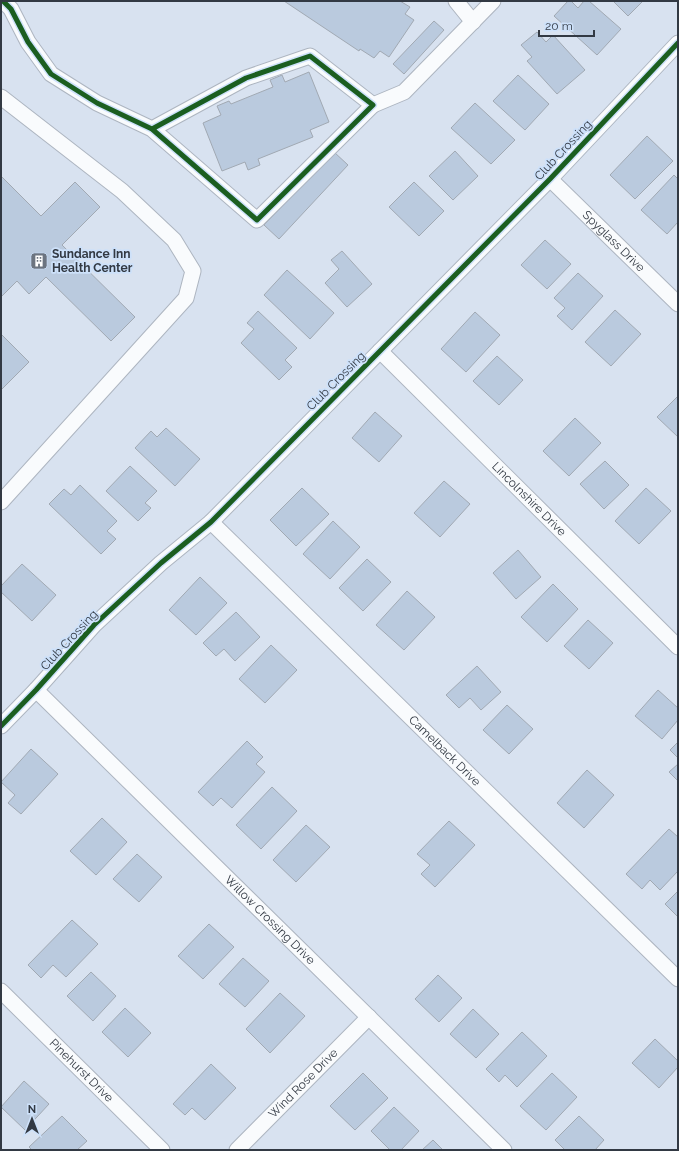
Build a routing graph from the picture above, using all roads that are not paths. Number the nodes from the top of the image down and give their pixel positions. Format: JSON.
{"nodes":[{"id":1,"x":4,"y":1,"type":"edge"},
{"id":2,"x":456,"y":1,"type":"edge"},
{"id":3,"x":493,"y":1,"type":"edge"},
{"id":4,"x":473,"y":22,"type":"junction"},
{"id":5,"x":678,"y":43,"type":"edge"},
{"id":6,"x":1,"y":97,"type":"edge"},
{"id":7,"x":374,"y":105,"type":"junction"},
{"id":8,"x":152,"y":129,"type":"junction"},
{"id":9,"x":550,"y":179,"type":"junction"},
{"id":10,"x":678,"y":304,"type":"edge"},
{"id":11,"x":380,"y":351,"type":"junction"},
{"id":12,"x":1,"y":502,"type":"edge"},
{"id":13,"x":211,"y":522,"type":"junction"},
{"id":14,"x":678,"y":647,"type":"edge"},
{"id":15,"x":36,"y":690,"type":"junction"},
{"id":16,"x":1,"y":726,"type":"edge"},
{"id":17,"x":678,"y":980,"type":"edge"},
{"id":18,"x":1,"y":990,"type":"edge"},
{"id":19,"x":369,"y":1017,"type":"junction"},
{"id":20,"x":162,"y":1150,"type":"edge"},
{"id":21,"x":237,"y":1150,"type":"edge"},
{"id":22,"x":504,"y":1150,"type":"edge"}],
"edges":[{"from":1,"to":8,"type":"street"},
{"from":2,"to":4,"type":"street"},
{"from":3,"to":4,"type":"street"},
{"from":4,"to":7,"type":"street"},
{"from":5,"to":9,"type":"street","name":"Club Crossing"},
{"from":6,"to":12,"type":"street"},
{"from":7,"to":8,"type":"street"},
{"from":7,"to":8,"type":"street"},
{"from":9,"to":10,"type":"street","name":"Spyglass Drive"},
{"from":9,"to":11,"type":"street","name":"Club Crossing"},
{"from":11,"to":13,"type":"street","name":"Club Crossing"},
{"from":11,"to":14,"type":"street","name":"Lincolnshire Drive"},
{"from":13,"to":15,"type":"street","name":"Club Crossing"},
{"from":13,"to":17,"type":"street","name":"Camelback Drive"},
{"from":15,"to":16,"type":"street","name":"Club Crossing"},
{"from":15,"to":19,"type":"street","name":"Willow Crossing Drive"},
{"from":18,"to":20,"type":"street","name":"Pinehurst Drive"},
{"from":19,"to":21,"type":"street","name":"Wind Rose Drive"},
{"from":19,"to":22,"type":"street","name":"Willow Crossing Drive"}]}
